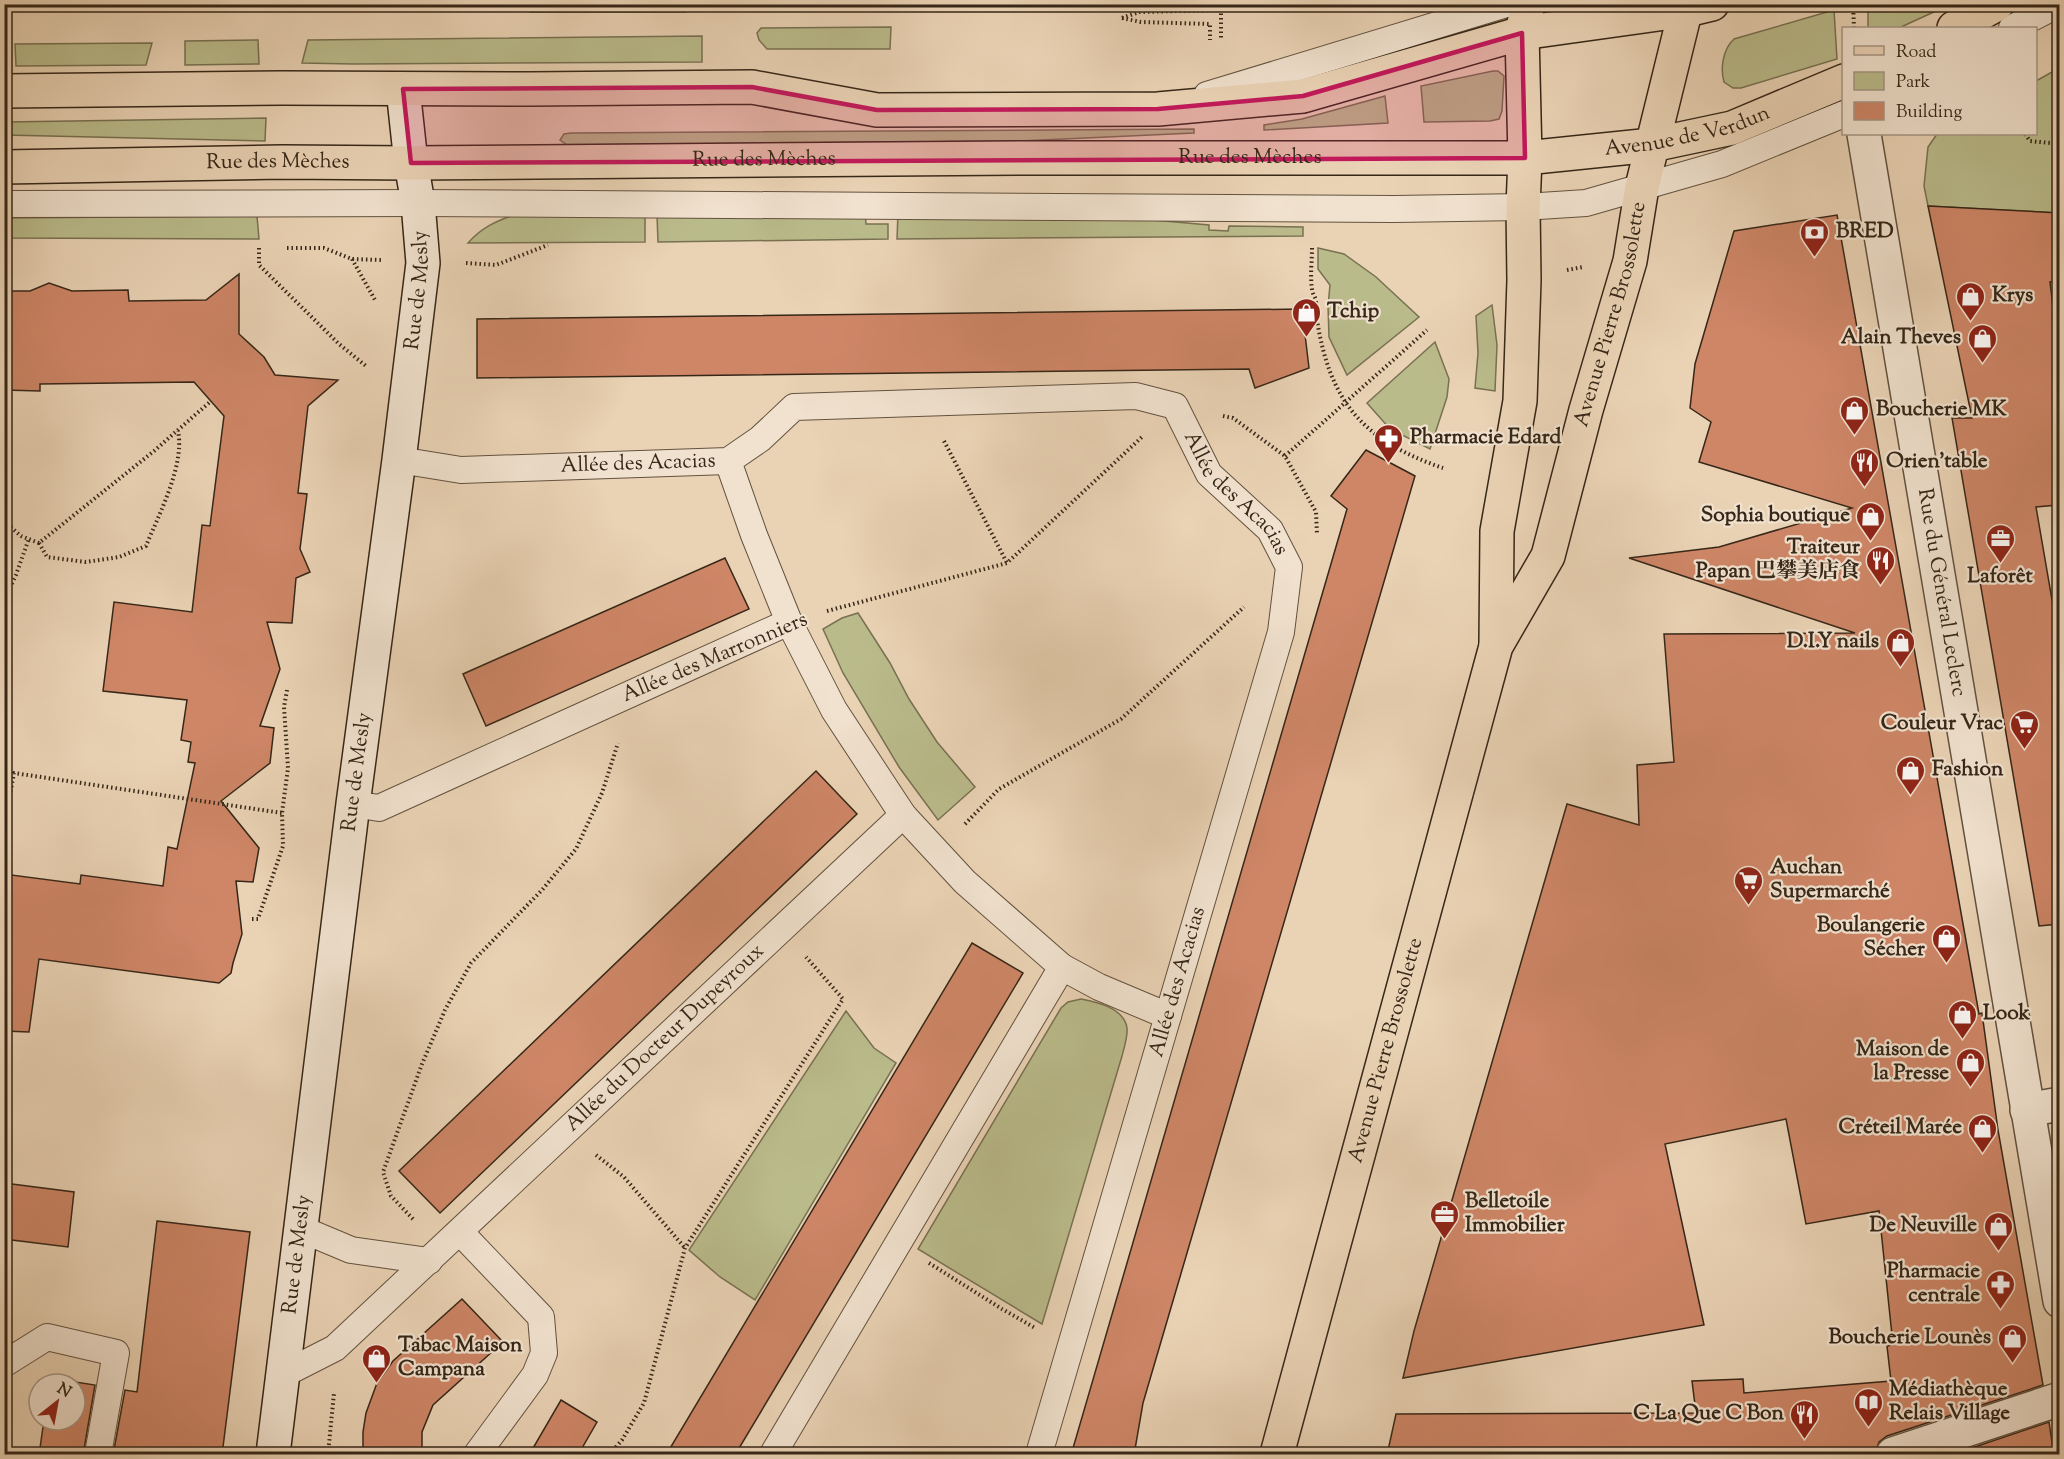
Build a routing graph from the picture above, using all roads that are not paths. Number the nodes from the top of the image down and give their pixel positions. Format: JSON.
{"nodes":[{"id":1,"x":1506,"y":4,"type":"edge"},
{"id":2,"x":1997,"y":4,"type":"edge"},
{"id":3,"x":2059,"y":4,"type":"edge"},
{"id":4,"x":1695,"y":6,"type":"edge"},
{"id":5,"x":1525,"y":19,"type":"edge"},
{"id":6,"x":1956,"y":27,"type":"edge"},
{"id":7,"x":2014,"y":27,"type":"edge"},
{"id":8,"x":1842,"y":82,"type":"edge"},
{"id":9,"x":403,"y":89,"type":"junction"},
{"id":10,"x":4,"y":91,"type":"edge"},
{"id":11,"x":1158,"y":109,"type":"junction"},
{"id":12,"x":1842,"y":115,"type":"edge"},
{"id":13,"x":1864,"y":135,"type":"edge"},
{"id":14,"x":1652,"y":145,"type":"junction"},
{"id":15,"x":1525,"y":158,"type":"junction"},
{"id":16,"x":411,"y":163,"type":"junction"},
{"id":17,"x":4,"y":167,"type":"edge"},
{"id":18,"x":1642,"y":187,"type":"junction"},
{"id":19,"x":418,"y":203,"type":"junction"},
{"id":20,"x":4,"y":204,"type":"edge"},
{"id":21,"x":1523,"y":207,"type":"junction"},
{"id":22,"x":399,"y":460,"type":"junction"},
{"id":23,"x":728,"y":460,"type":"junction"},
{"id":24,"x":789,"y":622,"type":"junction"},
{"id":25,"x":1496,"y":646,"type":"junction"},
{"id":26,"x":353,"y":804,"type":"junction"},
{"id":27,"x":903,"y":815,"type":"junction"},
{"id":28,"x":1062,"y":967,"type":"junction"},
{"id":29,"x":1168,"y":1016,"type":"junction"},
{"id":30,"x":2060,"y":1104,"type":"edge"},
{"id":31,"x":2027,"y":1110,"type":"junction"},
{"id":32,"x":301,"y":1229,"type":"junction"},
{"id":33,"x":460,"y":1232,"type":"junction"},
{"id":34,"x":417,"y":1260,"type":"junction"},
{"id":35,"x":2060,"y":1301,"type":"edge"},
{"id":36,"x":4,"y":1364,"type":"edge"},
{"id":37,"x":284,"y":1374,"type":"junction"},
{"id":38,"x":2060,"y":1399,"type":"edge"},
{"id":39,"x":98,"y":1455,"type":"edge"},
{"id":40,"x":273,"y":1455,"type":"edge"},
{"id":41,"x":477,"y":1455,"type":"edge"},
{"id":42,"x":773,"y":1455,"type":"edge"},
{"id":43,"x":1039,"y":1455,"type":"edge"},
{"id":44,"x":1277,"y":1455,"type":"edge"},
{"id":45,"x":1893,"y":1455,"type":"edge"}],
"edges":[{"from":1,"to":11,"type":"lane"},
{"from":2,"to":6,"type":"main road"},
{"from":3,"to":7,"type":"lane"},
{"from":4,"to":5,"type":"main road"},
{"from":4,"to":14,"type":"main road","name":"Avenue Pierre Brossolette"},
{"from":5,"to":11,"type":"main road"},
{"from":5,"to":15,"type":"main road","name":"Avenue Pierre Brossolette"},
{"from":8,"to":14,"type":"main road","name":"Avenue de Verdun"},
{"from":9,"to":10,"type":"main road"},
{"from":9,"to":11,"type":"main road"},
{"from":9,"to":16,"type":"street","name":"Rue de Mesly"},
{"from":12,"to":18,"type":"lane","name":"Avenue de Verdun"},
{"from":13,"to":31,"type":"street","name":"Rue du Général Leclerc"},
{"from":14,"to":15,"type":"main road","name":"Avenue de Verdun"},
{"from":14,"to":18,"type":"main road","name":"Avenue Pierre Brossolette"},
{"from":15,"to":16,"type":"main road","name":"Rue des Mèches"},
{"from":15,"to":21,"type":"main road","name":"Avenue Pierre Brossolette"},
{"from":16,"to":17,"type":"main road","name":"Rue des Mèches"},
{"from":16,"to":19,"type":"street","name":"Rue de Mesly"},
{"from":18,"to":21,"type":"lane","name":"Avenue de Verdun"},
{"from":18,"to":25,"type":"main road","name":"Avenue Pierre Brossolette"},
{"from":19,"to":20,"type":"lane","name":"Rue des Mèches"},
{"from":19,"to":21,"type":"lane","name":"Rue des Mèches"},
{"from":19,"to":22,"type":"street","name":"Rue de Mesly"},
{"from":21,"to":25,"type":"main road","name":"Avenue Pierre Brossolette"},
{"from":22,"to":23,"type":"lane","name":"Allée des Acacias"},
{"from":22,"to":26,"type":"street","name":"Rue de Mesly"},
{"from":23,"to":24,"type":"lane"},
{"from":23,"to":29,"type":"lane","name":"Allée des Acacias"},
{"from":24,"to":26,"type":"lane","name":"Allée des Marronniers"},
{"from":24,"to":27,"type":"lane"},
{"from":25,"to":44,"type":"main road","name":"Avenue Pierre Brossolette"},
{"from":26,"to":32,"type":"street","name":"Rue de Mesly"},
{"from":27,"to":28,"type":"lane"},
{"from":27,"to":33,"type":"lane","name":"Allée du Docteur Dupeyroux"},
{"from":28,"to":29,"type":"lane"},
{"from":28,"to":42,"type":"lane"},
{"from":29,"to":43,"type":"lane","name":"Allée des Acacias"},
{"from":30,"to":31,"type":"street"},
{"from":31,"to":35,"type":"street","name":"Rue du Général Leclerc"},
{"from":32,"to":34,"type":"lane"},
{"from":32,"to":37,"type":"street","name":"Rue de Mesly"},
{"from":33,"to":34,"type":"lane","name":"Allée du Docteur Dupeyroux"},
{"from":33,"to":41,"type":"lane"},
{"from":34,"to":37,"type":"lane","name":"Allée du Docteur Dupeyroux"},
{"from":36,"to":39,"type":"lane"},
{"from":37,"to":40,"type":"street","name":"Rue de Mesly"},
{"from":38,"to":45,"type":"street"}]}
